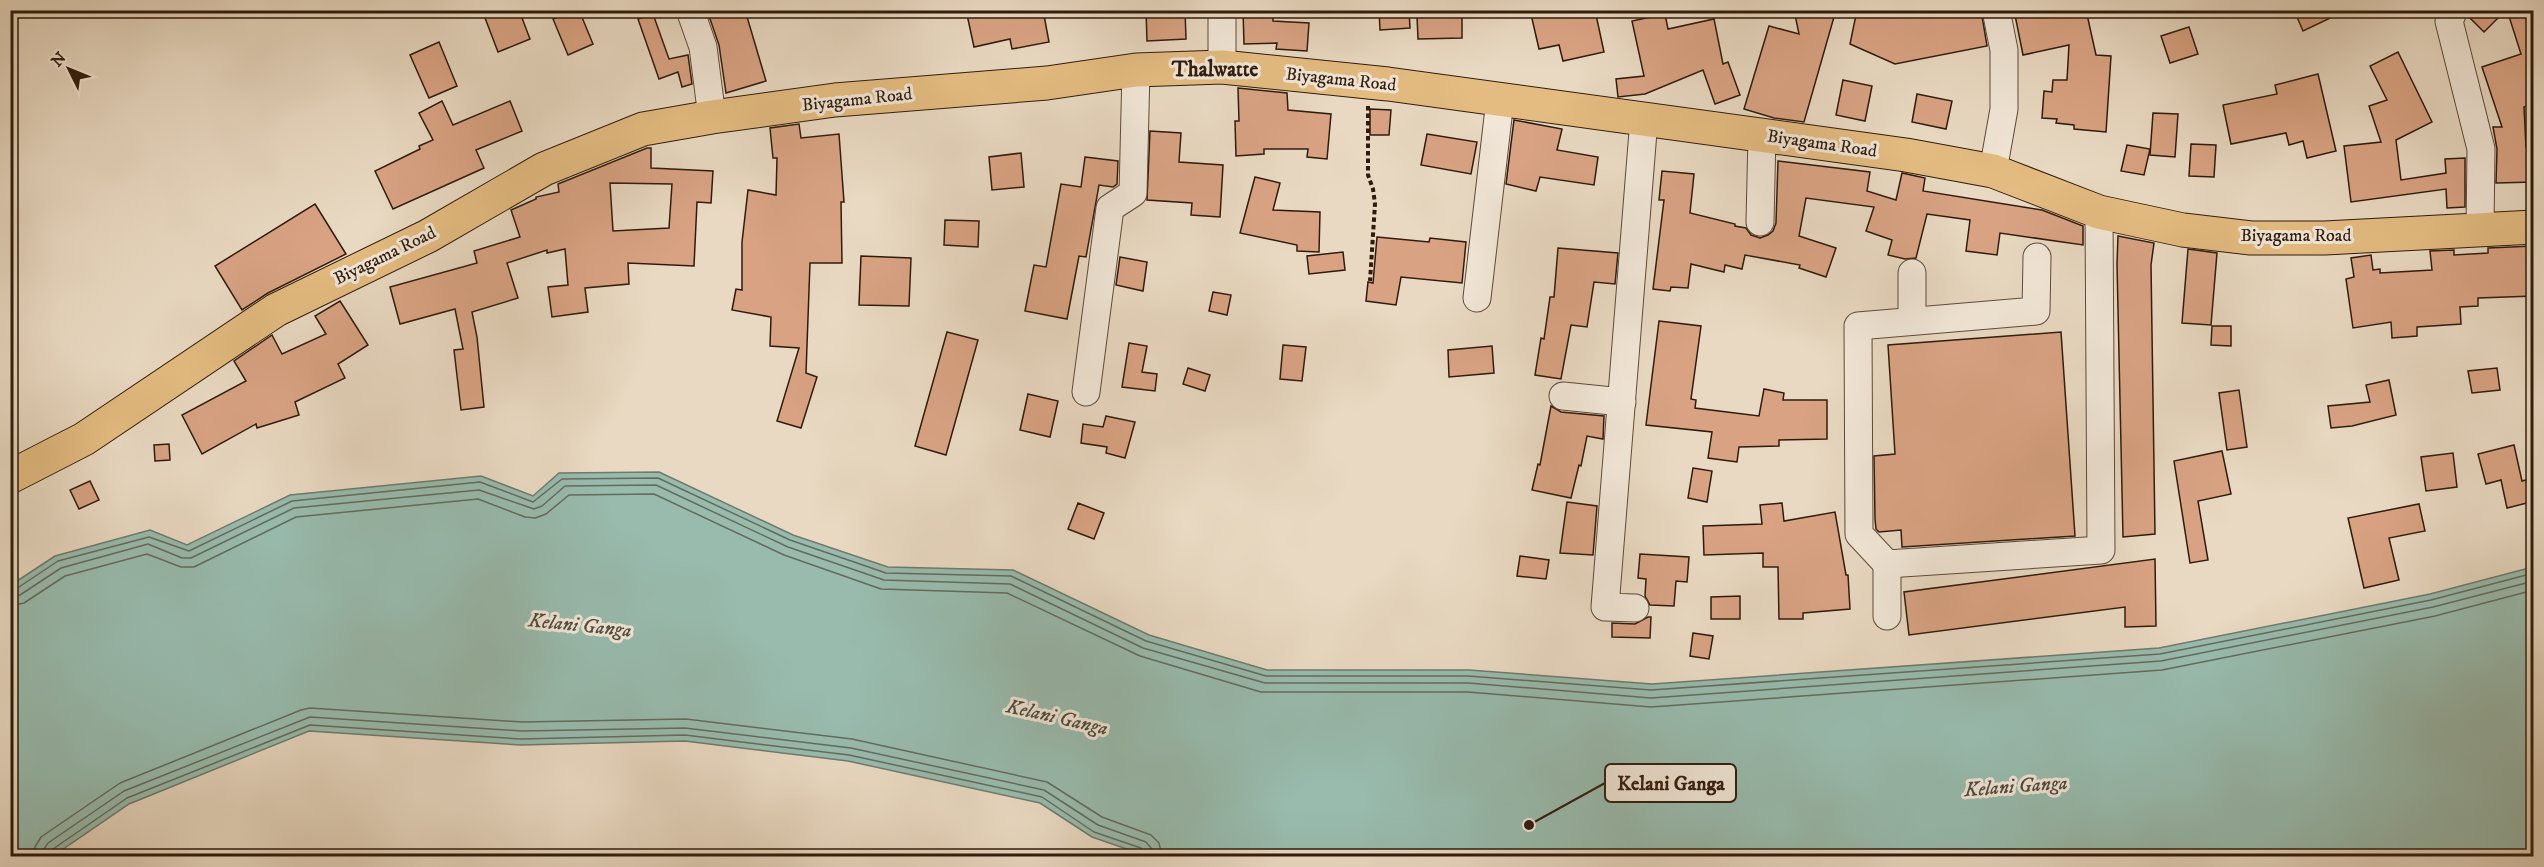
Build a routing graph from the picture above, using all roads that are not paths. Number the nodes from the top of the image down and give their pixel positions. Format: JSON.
{"nodes":[{"id":1,"x":690,"y":10,"type":"edge"},
{"id":2,"x":1222,"y":10,"type":"edge"},
{"id":3,"x":1996,"y":10,"type":"edge"},
{"id":4,"x":2454,"y":10,"type":"edge"},
{"id":5,"x":1222,"y":67,"type":"junction"},
{"id":6,"x":1136,"y":70,"type":"junction"},
{"id":7,"x":1500,"y":100,"type":"junction"},
{"id":8,"x":712,"y":117,"type":"junction"},
{"id":9,"x":1644,"y":119,"type":"junction"},
{"id":10,"x":1762,"y":135,"type":"junction"},
{"id":11,"x":1993,"y":171,"type":"junction"},
{"id":12,"x":2099,"y":212,"type":"junction"},
{"id":13,"x":1760,"y":222,"type":"dead end"},
{"id":14,"x":2534,"y":227,"type":"edge"},
{"id":15,"x":2481,"y":230,"type":"junction"},
{"id":16,"x":2037,"y":257,"type":"dead end"},
{"id":17,"x":1912,"y":273,"type":"dead end"},
{"id":18,"x":1477,"y":298,"type":"dead end"},
{"id":19,"x":1912,"y":321,"type":"junction"},
{"id":20,"x":1086,"y":392,"type":"dead end"},
{"id":21,"x":1563,"y":396,"type":"dead end"},
{"id":22,"x":1622,"y":402,"type":"junction"},
{"id":23,"x":10,"y":477,"type":"edge"},
{"id":24,"x":1887,"y":564,"type":"junction"},
{"id":25,"x":1635,"y":608,"type":"dead end"},
{"id":26,"x":1887,"y":616,"type":"dead end"}],
"edges":[{"from":1,"to":8,"type":"street"},
{"from":2,"to":5,"type":"street"},
{"from":3,"to":11,"type":"street"},
{"from":4,"to":15,"type":"street"},
{"from":5,"to":6,"type":"main road","name":"Biyagama Road"},
{"from":5,"to":7,"type":"main road","name":"Biyagama Road"},
{"from":6,"to":8,"type":"main road","name":"Biyagama Road"},
{"from":6,"to":20,"type":"street"},
{"from":7,"to":9,"type":"main road","name":"Biyagama Road"},
{"from":7,"to":18,"type":"street"},
{"from":8,"to":23,"type":"main road","name":"Biyagama Road"},
{"from":9,"to":10,"type":"main road","name":"Biyagama Road"},
{"from":9,"to":22,"type":"street"},
{"from":10,"to":11,"type":"main road","name":"Biyagama Road"},
{"from":10,"to":13,"type":"street"},
{"from":11,"to":12,"type":"main road","name":"Biyagama Road"},
{"from":12,"to":15,"type":"main road","name":"Biyagama Road"},
{"from":12,"to":24,"type":"street"},
{"from":14,"to":15,"type":"main road","name":"Biyagama Road"},
{"from":16,"to":19,"type":"street"},
{"from":17,"to":19,"type":"street"},
{"from":19,"to":24,"type":"street"},
{"from":21,"to":22,"type":"street"},
{"from":22,"to":25,"type":"street"},
{"from":24,"to":26,"type":"street"}]}
